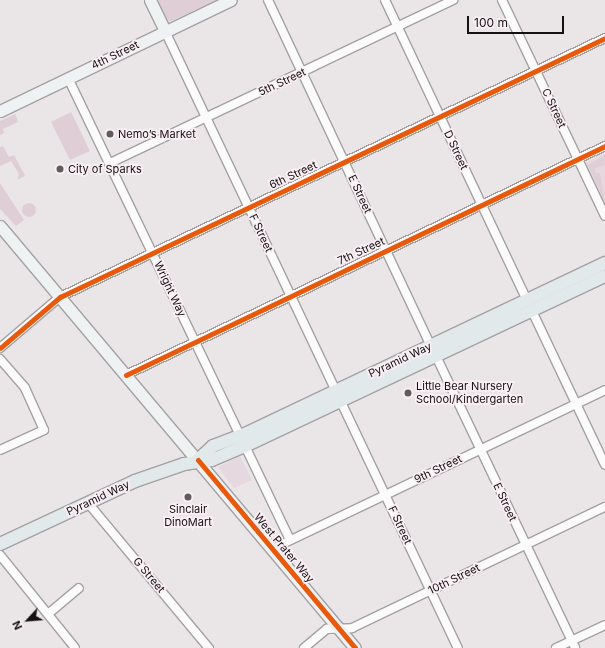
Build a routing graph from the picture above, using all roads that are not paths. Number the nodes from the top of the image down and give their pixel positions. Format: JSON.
{"nodes":[{"id":1,"x":150,"y":0,"type":"edge"},
{"id":2,"x":231,"y":0,"type":"edge"},
{"id":3,"x":268,"y":0,"type":"edge"},
{"id":4,"x":385,"y":0,"type":"edge"},
{"id":5,"x":453,"y":0,"type":"edge"},
{"id":6,"x":502,"y":0,"type":"edge"},
{"id":7,"x":398,"y":27,"type":"junction"},
{"id":8,"x":165,"y":31,"type":"junction"},
{"id":9,"x":605,"y":38,"type":"edge"},
{"id":10,"x":536,"y":71,"type":"junction"},
{"id":11,"x":302,"y":72,"type":"junction"},
{"id":12,"x":68,"y":78,"type":"junction"},
{"id":13,"x":0,"y":112,"type":"edge"},
{"id":14,"x":440,"y":116,"type":"junction"},
{"id":15,"x":206,"y":118,"type":"junction"},
{"id":16,"x":605,"y":146,"type":"edge"},
{"id":17,"x":578,"y":159,"type":"junction"},
{"id":18,"x":344,"y":162,"type":"junction"},
{"id":19,"x":110,"y":163,"type":"junction"},
{"id":20,"x":482,"y":205,"type":"junction"},
{"id":21,"x":249,"y":207,"type":"junction"},
{"id":22,"x":605,"y":216,"type":"edge"},
{"id":23,"x":0,"y":226,"type":"edge"},
{"id":24,"x":386,"y":250,"type":"junction"},
{"id":25,"x":153,"y":253,"type":"junction"},
{"id":26,"x":605,"y":263,"type":"edge"},
{"id":27,"x":605,"y":276,"type":"edge"},
{"id":28,"x":291,"y":296,"type":"junction"},
{"id":29,"x":60,"y":298,"type":"junction"},
{"id":30,"x":529,"y":306,"type":"junction"},
{"id":31,"x":195,"y":341,"type":"junction"},
{"id":32,"x":0,"y":348,"type":"edge"},
{"id":33,"x":434,"y":351,"type":"junction"},
{"id":34,"x":0,"y":359,"type":"edge"},
{"id":35,"x":126,"y":375,"type":"junction"},
{"id":36,"x":605,"y":390,"type":"edge"},
{"id":37,"x":339,"y":396,"type":"junction"},
{"id":38,"x":576,"y":404,"type":"junction"},
{"id":39,"x":243,"y":441,"type":"junction"},
{"id":40,"x":480,"y":449,"type":"junction"},
{"id":41,"x":0,"y":450,"type":"edge"},
{"id":42,"x":198,"y":460,"type":"junction"},
{"id":43,"x":605,"y":465,"type":"edge"},
{"id":44,"x":385,"y":494,"type":"junction"},
{"id":45,"x":88,"y":503,"type":"junction"},
{"id":46,"x":605,"y":507,"type":"edge"},
{"id":47,"x":290,"y":540,"type":"junction"},
{"id":48,"x":0,"y":544,"type":"edge"},
{"id":49,"x":526,"y":545,"type":"junction"},
{"id":50,"x":272,"y":549,"type":"junction"},
{"id":51,"x":0,"y":555,"type":"edge"},
{"id":52,"x":79,"y":588,"type":"dead end"},
{"id":53,"x":431,"y":590,"type":"junction"},
{"id":54,"x":48,"y":614,"type":"junction"},
{"id":55,"x":605,"y":625,"type":"edge"},
{"id":56,"x":339,"y":629,"type":"junction"},
{"id":57,"x":573,"y":644,"type":"edge"},
{"id":58,"x":75,"y":648,"type":"edge"},
{"id":59,"x":209,"y":648,"type":"edge"},
{"id":60,"x":304,"y":648,"type":"edge"},
{"id":61,"x":355,"y":648,"type":"edge"},
{"id":62,"x":458,"y":648,"type":"edge"},
{"id":63,"x":556,"y":648,"type":"edge"}],
"edges":[{"from":1,"to":8,"type":"main road"},
{"from":2,"to":8,"type":"main road","name":"4th Street"},
{"from":3,"to":11,"type":"street","name":"E Street"},
{"from":4,"to":7,"type":"street","name":"D Street"},
{"from":5,"to":7,"type":"street","name":"5th Street"},
{"from":6,"to":10,"type":"street","name":"C Street"},
{"from":7,"to":11,"type":"street","name":"5th Street"},
{"from":7,"to":14,"type":"street","name":"D Street"},
{"from":8,"to":12,"type":"main road","name":"4th Street"},
{"from":8,"to":15,"type":"street","name":"F Street"},
{"from":9,"to":10,"type":"street","name":"6th Street"},
{"from":10,"to":14,"type":"street","name":"6th Street"},
{"from":10,"to":17,"type":"street","name":"C Street"},
{"from":11,"to":15,"type":"street","name":"5th Street"},
{"from":11,"to":18,"type":"street","name":"E Street"},
{"from":12,"to":13,"type":"main road","name":"4th Street"},
{"from":12,"to":19,"type":"street","name":"Wright Way"},
{"from":14,"to":18,"type":"street","name":"6th Street"},
{"from":14,"to":20,"type":"street","name":"D Street"},
{"from":15,"to":19,"type":"street","name":"5th Street"},
{"from":15,"to":21,"type":"street","name":"F Street"},
{"from":16,"to":17,"type":"street","name":"7th Street"},
{"from":17,"to":20,"type":"street","name":"7th Street"},
{"from":17,"to":22,"type":"street","name":"C Street"},
{"from":18,"to":21,"type":"street","name":"6th Street"},
{"from":18,"to":24,"type":"street","name":"E Street"},
{"from":19,"to":25,"type":"street","name":"Wright Way"},
{"from":20,"to":24,"type":"street","name":"7th Street"},
{"from":20,"to":30,"type":"street","name":"D Street"},
{"from":21,"to":25,"type":"street","name":"6th Street"},
{"from":21,"to":28,"type":"street","name":"F Street"},
{"from":23,"to":29,"type":"main road","name":"West Prater Way"},
{"from":24,"to":28,"type":"street","name":"7th Street"},
{"from":24,"to":33,"type":"street","name":"E Street"},
{"from":25,"to":29,"type":"street","name":"6th Street"},
{"from":25,"to":31,"type":"street","name":"Wright Way"},
{"from":26,"to":30,"type":"main road","name":"Pyramid Way"},
{"from":27,"to":30,"type":"main road","name":"Pyramid Way"},
{"from":28,"to":31,"type":"street","name":"7th Street"},
{"from":28,"to":37,"type":"street","name":"F Street"},
{"from":29,"to":32,"type":"street","name":"6th Street"},
{"from":29,"to":35,"type":"main road","name":"West Prater Way"},
{"from":30,"to":33,"type":"main road","name":"Pyramid Way"},
{"from":30,"to":38,"type":"street","name":"D Street"},
{"from":31,"to":35,"type":"street","name":"7th Street"},
{"from":31,"to":39,"type":"street","name":"Wright Way"},
{"from":33,"to":37,"type":"main road","name":"Pyramid Way"},
{"from":33,"to":40,"type":"street","name":"E Street"},
{"from":34,"to":41,"type":"street"},
{"from":35,"to":42,"type":"main road","name":"West Prater Way"},
{"from":36,"to":38,"type":"street","name":"9th Street"},
{"from":37,"to":39,"type":"main road","name":"Pyramid Way"},
{"from":37,"to":44,"type":"street","name":"F Street"},
{"from":38,"to":40,"type":"street","name":"9th Street"},
{"from":38,"to":43,"type":"street","name":"D Street"},
{"from":39,"to":42,"type":"main road","name":"Pyramid Way"},
{"from":39,"to":47,"type":"street","name":"Wright Way"},
{"from":40,"to":44,"type":"street","name":"9th Street"},
{"from":40,"to":49,"type":"street","name":"E Street"},
{"from":42,"to":45,"type":"main road","name":"Pyramid Way"},
{"from":42,"to":50,"type":"main road","name":"West Prater Way"},
{"from":44,"to":47,"type":"street","name":"9th Street"},
{"from":44,"to":53,"type":"street","name":"F Street"},
{"from":45,"to":48,"type":"main road","name":"Pyramid Way"},
{"from":45,"to":59,"type":"street","name":"G Street"},
{"from":46,"to":49,"type":"street","name":"10th Street"},
{"from":47,"to":50,"type":"street","name":"9th Street"},
{"from":49,"to":53,"type":"street","name":"10th Street"},
{"from":49,"to":57,"type":"street","name":"E Street"},
{"from":50,"to":56,"type":"main road","name":"West Prater Way"},
{"from":51,"to":54,"type":"street"},
{"from":52,"to":54,"type":"street"},
{"from":53,"to":56,"type":"street","name":"10th Street"},
{"from":53,"to":62,"type":"street","name":"F Street"},
{"from":54,"to":58,"type":"street"},
{"from":55,"to":57,"type":"street"},
{"from":56,"to":60,"type":"street","name":"10th Street"},
{"from":56,"to":61,"type":"main road","name":"West Prater Way"},
{"from":57,"to":63,"type":"street"}]}
